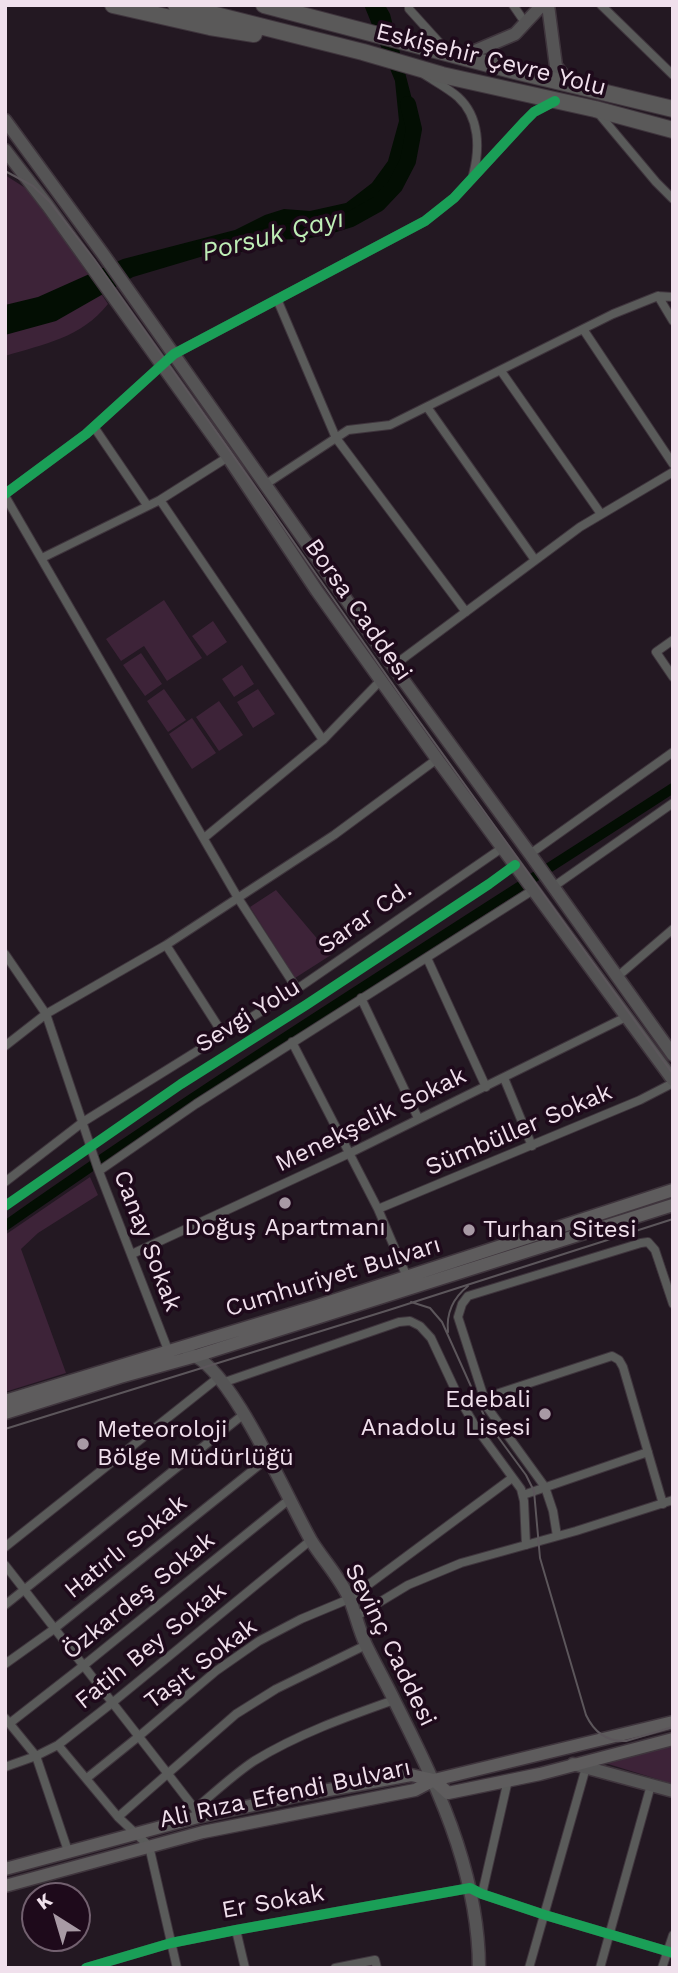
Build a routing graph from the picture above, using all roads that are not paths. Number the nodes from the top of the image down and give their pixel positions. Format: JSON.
{"nodes":[{"id":1,"x":113,"y":5,"type":"edge"},
{"id":2,"x":176,"y":5,"type":"edge"},
{"id":3,"x":264,"y":5,"type":"edge"},
{"id":4,"x":304,"y":5,"type":"edge"},
{"id":5,"x":409,"y":5,"type":"edge"},
{"id":6,"x":513,"y":5,"type":"edge"},
{"id":7,"x":542,"y":5,"type":"edge"},
{"id":8,"x":548,"y":5,"type":"edge"},
{"id":9,"x":601,"y":5,"type":"edge"},
{"id":10,"x":526,"y":24,"type":"junction"},
{"id":11,"x":351,"y":27,"type":"junction"},
{"id":12,"x":363,"y":52,"type":"junction"},
{"id":13,"x":455,"y":55,"type":"junction"},
{"id":14,"x":411,"y":67,"type":"junction"},
{"id":15,"x":673,"y":75,"type":"edge"},
{"id":16,"x":571,"y":85,"type":"junction"},
{"id":17,"x":555,"y":101,"type":"junction"},
{"id":18,"x":595,"y":109,"type":"junction"},
{"id":19,"x":673,"y":109,"type":"edge"},
{"id":20,"x":5,"y":120,"type":"edge"},
{"id":21,"x":5,"y":130,"type":"edge"},
{"id":22,"x":673,"y":130,"type":"edge"},
{"id":23,"x":20,"y":142,"type":"junction"},
{"id":24,"x":5,"y":150,"type":"edge"},
{"id":25,"x":472,"y":178,"type":"junction"},
{"id":26,"x":673,"y":199,"type":"edge"},
{"id":27,"x":658,"y":296,"type":"junction"},
{"id":28,"x":673,"y":297,"type":"edge"},
{"id":29,"x":277,"y":299,"type":"junction"},
{"id":30,"x":673,"y":321,"type":"edge"},
{"id":31,"x":583,"y":329,"type":"junction"},
{"id":32,"x":174,"y":354,"type":"junction"},
{"id":33,"x":160,"y":364,"type":"junction"},
{"id":34,"x":501,"y":371,"type":"junction"},
{"id":35,"x":427,"y":408,"type":"junction"},
{"id":36,"x":94,"y":426,"type":"junction"},
{"id":37,"x":336,"y":438,"type":"junction"},
{"id":38,"x":228,"y":457,"type":"junction"},
{"id":39,"x":673,"y":464,"type":"edge"},
{"id":40,"x":673,"y":472,"type":"edge"},
{"id":41,"x":266,"y":484,"type":"junction"},
{"id":42,"x":5,"y":495,"type":"edge"},
{"id":43,"x":160,"y":500,"type":"junction"},
{"id":44,"x":147,"y":505,"type":"junction"},
{"id":45,"x":601,"y":514,"type":"junction"},
{"id":46,"x":42,"y":558,"type":"junction"},
{"id":47,"x":535,"y":560,"type":"junction"},
{"id":48,"x":466,"y":612,"type":"junction"},
{"id":49,"x":673,"y":640,"type":"edge"},
{"id":50,"x":393,"y":666,"type":"junction"},
{"id":51,"x":673,"y":677,"type":"edge"},
{"id":52,"x":381,"y":680,"type":"junction"},
{"id":53,"x":323,"y":740,"type":"junction"},
{"id":54,"x":673,"y":752,"type":"edge"},
{"id":55,"x":437,"y":759,"type":"junction"},
{"id":56,"x":673,"y":803,"type":"edge"},
{"id":57,"x":204,"y":838,"type":"junction"},
{"id":58,"x":502,"y":848,"type":"junction"},
{"id":59,"x":532,"y":856,"type":"junction"},
{"id":60,"x":550,"y":882,"type":"junction"},
{"id":61,"x":532,"y":888,"type":"junction"},
{"id":62,"x":238,"y":898,"type":"junction"},
{"id":63,"x":673,"y":929,"type":"edge"},
{"id":64,"x":166,"y":945,"type":"junction"},
{"id":65,"x":5,"y":954,"type":"edge"},
{"id":66,"x":427,"y":958,"type":"junction"},
{"id":67,"x":617,"y":977,"type":"junction"},
{"id":68,"x":297,"y":989,"type":"junction"},
{"id":69,"x":361,"y":998,"type":"junction"},
{"id":70,"x":46,"y":1014,"type":"junction"},
{"id":71,"x":626,"y":1017,"type":"junction"},
{"id":72,"x":223,"y":1034,"type":"junction"},
{"id":73,"x":292,"y":1042,"type":"junction"},
{"id":74,"x":5,"y":1046,"type":"edge"},
{"id":75,"x":673,"y":1055,"type":"edge"},
{"id":76,"x":504,"y":1078,"type":"junction"},
{"id":77,"x":673,"y":1081,"type":"edge"},
{"id":78,"x":486,"y":1087,"type":"junction"},
{"id":79,"x":418,"y":1118,"type":"junction"},
{"id":80,"x":83,"y":1122,"type":"junction"},
{"id":81,"x":532,"y":1146,"type":"junction"},
{"id":82,"x":350,"y":1153,"type":"junction"},
{"id":83,"x":99,"y":1170,"type":"junction"},
{"id":84,"x":5,"y":1182,"type":"edge"},
{"id":85,"x":673,"y":1189,"type":"edge"},
{"id":86,"x":673,"y":1205,"type":"edge"},
{"id":87,"x":378,"y":1209,"type":"junction"},
{"id":88,"x":132,"y":1254,"type":"junction"},
{"id":89,"x":407,"y":1277,"type":"junction"},
{"id":90,"x":673,"y":1304,"type":"edge"},
{"id":91,"x":168,"y":1350,"type":"junction"},
{"id":92,"x":196,"y":1356,"type":"junction"},
{"id":93,"x":221,"y":1380,"type":"junction"},
{"id":94,"x":484,"y":1398,"type":"junction"},
{"id":95,"x":5,"y":1401,"type":"edge"},
{"id":96,"x":5,"y":1413,"type":"edge"},
{"id":97,"x":244,"y":1414,"type":"junction"},
{"id":98,"x":648,"y":1452,"type":"junction"},
{"id":99,"x":268,"y":1458,"type":"junction"},
{"id":100,"x":512,"y":1478,"type":"junction"},
{"id":101,"x":545,"y":1487,"type":"junction"},
{"id":102,"x":523,"y":1496,"type":"junction"},
{"id":103,"x":291,"y":1498,"type":"junction"},
{"id":104,"x":673,"y":1500,"type":"edge"},
{"id":105,"x":663,"y":1504,"type":"junction"},
{"id":106,"x":557,"y":1536,"type":"junction"},
{"id":107,"x":311,"y":1541,"type":"junction"},
{"id":108,"x":526,"y":1545,"type":"junction"},
{"id":109,"x":5,"y":1547,"type":"edge"},
{"id":110,"x":5,"y":1565,"type":"edge"},
{"id":111,"x":24,"y":1590,"type":"junction"},
{"id":112,"x":349,"y":1598,"type":"junction"},
{"id":113,"x":5,"y":1605,"type":"edge"},
{"id":114,"x":355,"y":1617,"type":"junction"},
{"id":115,"x":54,"y":1629,"type":"junction"},
{"id":116,"x":366,"y":1646,"type":"junction"},
{"id":117,"x":5,"y":1664,"type":"edge"},
{"id":118,"x":83,"y":1667,"type":"junction"},
{"id":119,"x":394,"y":1700,"type":"junction"},
{"id":120,"x":112,"y":1703,"type":"junction"},
{"id":121,"x":8,"y":1721,"type":"edge"},
{"id":122,"x":673,"y":1722,"type":"edge"},
{"id":123,"x":138,"y":1737,"type":"junction"},
{"id":124,"x":673,"y":1739,"type":"edge"},
{"id":125,"x":58,"y":1745,"type":"junction"},
{"id":126,"x":36,"y":1756,"type":"junction"},
{"id":127,"x":525,"y":1759,"type":"junction"},
{"id":128,"x":573,"y":1764,"type":"junction"},
{"id":129,"x":5,"y":1767,"type":"edge"},
{"id":130,"x":589,"y":1771,"type":"junction"},
{"id":131,"x":168,"y":1774,"type":"junction"},
{"id":132,"x":540,"y":1774,"type":"junction"},
{"id":133,"x":86,"y":1778,"type":"junction"},
{"id":134,"x":433,"y":1780,"type":"junction"},
{"id":135,"x":508,"y":1780,"type":"junction"},
{"id":136,"x":651,"y":1784,"type":"junction"},
{"id":137,"x":673,"y":1791,"type":"edge"},
{"id":138,"x":196,"y":1813,"type":"junction"},
{"id":139,"x":118,"y":1817,"type":"junction"},
{"id":140,"x":133,"y":1833,"type":"junction"},
{"id":141,"x":149,"y":1846,"type":"junction"},
{"id":142,"x":68,"y":1851,"type":"junction"},
{"id":143,"x":5,"y":1869,"type":"edge"},
{"id":144,"x":5,"y":1886,"type":"edge"},
{"id":145,"x":476,"y":1891,"type":"junction"},
{"id":146,"x":545,"y":1915,"type":"junction"},
{"id":147,"x":236,"y":1930,"type":"junction"},
{"id":148,"x":609,"y":1935,"type":"junction"},
{"id":149,"x":673,"y":1935,"type":"edge"},
{"id":150,"x":171,"y":1943,"type":"junction"},
{"id":151,"x":670,"y":1952,"type":"edge"},
{"id":152,"x":86,"y":1968,"type":"edge"},
{"id":153,"x":177,"y":1968,"type":"edge"},
{"id":154,"x":245,"y":1968,"type":"edge"},
{"id":155,"x":335,"y":1968,"type":"edge"},
{"id":156,"x":377,"y":1968,"type":"edge"},
{"id":157,"x":479,"y":1968,"type":"edge"},
{"id":158,"x":529,"y":1968,"type":"edge"},
{"id":159,"x":600,"y":1968,"type":"edge"},
{"id":160,"x":662,"y":1968,"type":"edge"}],
"edges":[{"from":1,"to":12,"type":"highway"},
{"from":2,"to":12,"type":"highway","name":"Eskişehir Çevre Yolu"},
{"from":3,"to":11,"type":"highway","name":"Eskişehir Çevre Yolu"},
{"from":4,"to":11,"type":"highway"},
{"from":5,"to":13,"type":"street"},
{"from":6,"to":10,"type":"street"},
{"from":7,"to":10,"type":"main road"},
{"from":8,"to":16,"type":"main road"},
{"from":9,"to":15,"type":"street"},
{"from":10,"to":13,"type":"main road"},
{"from":11,"to":13,"type":"highway","name":"Eskişehir Çevre Yolu"},
{"from":12,"to":14,"type":"highway","name":"Eskişehir Çevre Yolu"},
{"from":13,"to":16,"type":"highway","name":"Eskişehir Çevre Yolu"},
{"from":14,"to":17,"type":"highway","name":"Eskişehir Çevre Yolu"},
{"from":14,"to":25,"type":"street"},
{"from":16,"to":19,"type":"highway","name":"Eskişehir Çevre Yolu"},
{"from":17,"to":18,"type":"highway","name":"Eskişehir Çevre Yolu"},
{"from":17,"to":25,"type":"street"},
{"from":18,"to":22,"type":"highway","name":"Eskişehir Çevre Yolu"},
{"from":18,"to":26,"type":"street"},
{"from":20,"to":23,"type":"main road"},
{"from":21,"to":23,"type":"main road"},
{"from":23,"to":32,"type":"main road","name":"Borsa Caddesi"},
{"from":24,"to":33,"type":"main road","name":"Borsa Caddesi"},
{"from":25,"to":29,"type":"street"},
{"from":27,"to":28,"type":"street"},
{"from":27,"to":30,"type":"street"},
{"from":27,"to":31,"type":"street"},
{"from":29,"to":32,"type":"street"},
{"from":29,"to":37,"type":"street"},
{"from":31,"to":34,"type":"street"},
{"from":31,"to":39,"type":"street"},
{"from":32,"to":33,"type":"street"},
{"from":32,"to":41,"type":"main road","name":"Borsa Caddesi"},
{"from":33,"to":36,"type":"street"},
{"from":33,"to":38,"type":"main road","name":"Borsa Caddesi"},
{"from":34,"to":35,"type":"street"},
{"from":34,"to":45,"type":"street"},
{"from":35,"to":37,"type":"street"},
{"from":35,"to":47,"type":"street"},
{"from":36,"to":42,"type":"street"},
{"from":36,"to":44,"type":"street"},
{"from":37,"to":41,"type":"street"},
{"from":37,"to":48,"type":"street"},
{"from":38,"to":43,"type":"street"},
{"from":38,"to":52,"type":"main road","name":"Borsa Caddesi"},
{"from":40,"to":45,"type":"street"},
{"from":41,"to":50,"type":"main road","name":"Borsa Caddesi"},
{"from":42,"to":46,"type":"street"},
{"from":43,"to":44,"type":"street"},
{"from":43,"to":53,"type":"street"},
{"from":44,"to":46,"type":"street"},
{"from":45,"to":47,"type":"street"},
{"from":46,"to":57,"type":"street"},
{"from":47,"to":48,"type":"street"},
{"from":48,"to":50,"type":"street"},
{"from":49,"to":51,"type":"street"},
{"from":50,"to":59,"type":"main road","name":"Borsa Caddesi"},
{"from":52,"to":53,"type":"street"},
{"from":52,"to":55,"type":"main road","name":"Borsa Caddesi"},
{"from":53,"to":57,"type":"street"},
{"from":54,"to":59,"type":"street"},
{"from":55,"to":58,"type":"main road","name":"Borsa Caddesi"},
{"from":55,"to":62,"type":"street"},
{"from":56,"to":60,"type":"street"},
{"from":57,"to":62,"type":"street"},
{"from":58,"to":61,"type":"main road","name":"Borsa Caddesi"},
{"from":58,"to":68,"type":"street","name":"Sarar Cd."},
{"from":59,"to":60,"type":"main road","name":"Borsa Caddesi"},
{"from":60,"to":67,"type":"main road","name":"Borsa Caddesi"},
{"from":61,"to":66,"type":"street"},
{"from":61,"to":71,"type":"main road","name":"Borsa Caddesi"},
{"from":62,"to":64,"type":"street"},
{"from":62,"to":68,"type":"street"},
{"from":63,"to":67,"type":"street"},
{"from":64,"to":70,"type":"street"},
{"from":64,"to":72,"type":"street"},
{"from":65,"to":70,"type":"street","name":"Canay Sokak"},
{"from":66,"to":69,"type":"street"},
{"from":66,"to":78,"type":"street"},
{"from":67,"to":75,"type":"main road","name":"Borsa Caddesi"},
{"from":68,"to":72,"type":"street","name":"Sarar Cd."},
{"from":69,"to":73,"type":"street"},
{"from":69,"to":79,"type":"street"},
{"from":70,"to":74,"type":"street"},
{"from":70,"to":80,"type":"street","name":"Canay Sokak"},
{"from":71,"to":76,"type":"street","name":"Menekşelik Sokak"},
{"from":71,"to":77,"type":"main road","name":"Borsa Caddesi"},
{"from":72,"to":80,"type":"street","name":"Sarar Cd."},
{"from":73,"to":82,"type":"street"},
{"from":73,"to":83,"type":"street"},
{"from":76,"to":78,"type":"street","name":"Menekşelik Sokak"},
{"from":76,"to":81,"type":"street"},
{"from":77,"to":81,"type":"street","name":"Sümbüller Sokak"},
{"from":78,"to":79,"type":"street","name":"Menekşelik Sokak"},
{"from":79,"to":82,"type":"street","name":"Menekşelik Sokak"},
{"from":80,"to":83,"type":"street","name":"Canay Sokak"},
{"from":80,"to":84,"type":"street","name":"Sarar Cd."},
{"from":81,"to":87,"type":"street","name":"Sümbüller Sokak"},
{"from":82,"to":87,"type":"street"},
{"from":82,"to":88,"type":"street","name":"Menekşelik Sokak"},
{"from":83,"to":88,"type":"street","name":"Canay Sokak"},
{"from":85,"to":89,"type":"main road","name":"Cumhuriyet Bulvarı"},
{"from":86,"to":92,"type":"main road","name":"Cumhuriyet Bulvarı"},
{"from":87,"to":89,"type":"street"},
{"from":88,"to":91,"type":"street","name":"Canay Sokak"},
{"from":89,"to":91,"type":"main road","name":"Cumhuriyet Bulvarı"},
{"from":90,"to":94,"type":"street"},
{"from":91,"to":92,"type":"main road"},
{"from":91,"to":95,"type":"main road","name":"Cumhuriyet Bulvarı"},
{"from":92,"to":93,"type":"main road","name":"Sevinç Caddesi"},
{"from":92,"to":96,"type":"main road","name":"Cumhuriyet Bulvarı"},
{"from":93,"to":97,"type":"main road","name":"Sevinç Caddesi"},
{"from":93,"to":100,"type":"street"},
{"from":93,"to":109,"type":"street"},
{"from":94,"to":98,"type":"street"},
{"from":94,"to":101,"type":"street"},
{"from":97,"to":99,"type":"main road","name":"Sevinç Caddesi"},
{"from":97,"to":111,"type":"street"},
{"from":98,"to":101,"type":"street"},
{"from":98,"to":105,"type":"street"},
{"from":99,"to":103,"type":"main road","name":"Sevinç Caddesi"},
{"from":99,"to":115,"type":"street","name":"Hatırlı Sokak"},
{"from":100,"to":102,"type":"street"},
{"from":100,"to":112,"type":"street","name":"Taşıt Sokak"},
{"from":101,"to":102,"type":"street"},
{"from":101,"to":106,"type":"street"},
{"from":102,"to":108,"type":"street"},
{"from":103,"to":107,"type":"main road","name":"Sevinç Caddesi"},
{"from":103,"to":118,"type":"street","name":"Özkardeş Sokak"},
{"from":104,"to":105,"type":"street"},
{"from":105,"to":106,"type":"street"},
{"from":106,"to":108,"type":"street"},
{"from":107,"to":112,"type":"main road","name":"Sevinç Caddesi"},
{"from":107,"to":120,"type":"street","name":"Fatih Bey Sokak"},
{"from":108,"to":114,"type":"street"},
{"from":110,"to":111,"type":"street"},
{"from":111,"to":113,"type":"street"},
{"from":111,"to":115,"type":"street"},
{"from":112,"to":114,"type":"main road","name":"Sevinç Caddesi"},
{"from":112,"to":123,"type":"street","name":"Taşıt Sokak"},
{"from":114,"to":116,"type":"main road","name":"Sevinç Caddesi"},
{"from":115,"to":117,"type":"street","name":"Hatırlı Sokak"},
{"from":115,"to":118,"type":"street"},
{"from":116,"to":119,"type":"main road","name":"Sevinç Caddesi"},
{"from":116,"to":131,"type":"street"},
{"from":118,"to":120,"type":"street"},
{"from":118,"to":121,"type":"street","name":"Özkardeş Sokak"},
{"from":119,"to":134,"type":"main road","name":"Sevinç Caddesi"},
{"from":119,"to":138,"type":"street"},
{"from":120,"to":123,"type":"street"},
{"from":120,"to":125,"type":"street","name":"Fatih Bey Sokak"},
{"from":121,"to":126,"type":"street"},
{"from":122,"to":127,"type":"main road"},
{"from":123,"to":131,"type":"street"},
{"from":123,"to":133,"type":"street","name":"Taşıt Sokak"},
{"from":124,"to":128,"type":"main road"},
{"from":125,"to":126,"type":"street","name":"Fatih Bey Sokak"},
{"from":125,"to":133,"type":"street"},
{"from":126,"to":129,"type":"street","name":"Fatih Bey Sokak"},
{"from":126,"to":142,"type":"street"},
{"from":127,"to":128,"type":"main road"},
{"from":127,"to":134,"type":"main road"},
{"from":128,"to":130,"type":"main road"},
{"from":128,"to":132,"type":"main road"},
{"from":130,"to":132,"type":"main road"},
{"from":130,"to":136,"type":"main road"},
{"from":130,"to":146,"type":"street"},
{"from":131,"to":138,"type":"street"},
{"from":131,"to":139,"type":"street"},
{"from":132,"to":135,"type":"main road"},
{"from":133,"to":139,"type":"street"},
{"from":134,"to":135,"type":"main road"},
{"from":134,"to":138,"type":"main road","name":"Ali Rıza Efendi Bulvarı"},
{"from":134,"to":141,"type":"main road","name":"Ali Rıza Efendi Bulvarı"},
{"from":134,"to":145,"type":"main road","name":"Sevinç Caddesi"},
{"from":135,"to":145,"type":"street"},
{"from":136,"to":137,"type":"main road"},
{"from":136,"to":148,"type":"street"},
{"from":138,"to":140,"type":"main road","name":"Ali Rıza Efendi Bulvarı"},
{"from":139,"to":140,"type":"street"},
{"from":140,"to":141,"type":"street"},
{"from":140,"to":142,"type":"main road","name":"Ali Rıza Efendi Bulvarı"},
{"from":141,"to":144,"type":"main road","name":"Ali Rıza Efendi Bulvarı"},
{"from":141,"to":150,"type":"street"},
{"from":142,"to":143,"type":"main road","name":"Ali Rıza Efendi Bulvarı"},
{"from":145,"to":146,"type":"street"},
{"from":145,"to":147,"type":"street","name":"Er Sokak"},
{"from":145,"to":157,"type":"main road","name":"Sevinç Caddesi"},
{"from":146,"to":148,"type":"street"},
{"from":146,"to":158,"type":"street"},
{"from":147,"to":150,"type":"street","name":"Er Sokak"},
{"from":147,"to":154,"type":"street"},
{"from":148,"to":151,"type":"street"},
{"from":148,"to":159,"type":"street"},
{"from":149,"to":151,"type":"street"},
{"from":150,"to":152,"type":"street","name":"Er Sokak"},
{"from":150,"to":153,"type":"street"},
{"from":151,"to":160,"type":"street"},
{"from":155,"to":156,"type":"street"}]}
